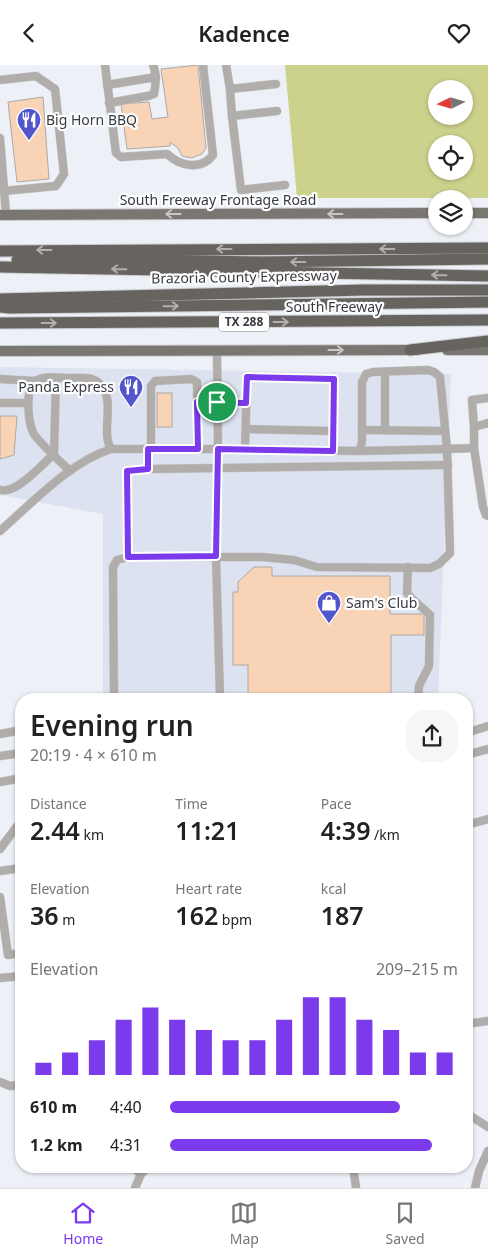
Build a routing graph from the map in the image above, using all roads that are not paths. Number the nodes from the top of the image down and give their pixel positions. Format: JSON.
{"nodes":[{"id":1,"x":105,"y":65,"type":"edge"},
{"id":2,"x":153,"y":65,"type":"edge"},
{"id":3,"x":203,"y":65,"type":"edge"},
{"id":4,"x":226,"y":65,"type":"edge"},
{"id":5,"x":156,"y":77,"type":"junction"},
{"id":6,"x":0,"y":80,"type":"edge"},
{"id":7,"x":276,"y":83,"type":"dead end"},
{"id":8,"x":107,"y":85,"type":"junction"},
{"id":9,"x":230,"y":89,"type":"junction"},
{"id":10,"x":109,"y":103,"type":"junction"},
{"id":11,"x":278,"y":111,"type":"dead end"},
{"id":12,"x":232,"y":116,"type":"junction"},
{"id":13,"x":0,"y":138,"type":"edge"},
{"id":14,"x":2,"y":181,"type":"edge"},
{"id":15,"x":286,"y":185,"type":"dead end"},
{"id":16,"x":4,"y":191,"type":"junction"},
{"id":17,"x":428,"y":213,"type":"edge"},
{"id":18,"x":473,"y":213,"type":"edge"},
{"id":19,"x":488,"y":213,"type":"edge"},
{"id":20,"x":3,"y":215,"type":"edge"},
{"id":21,"x":488,"y":248,"type":"edge"},
{"id":22,"x":0,"y":251,"type":"edge"},
{"id":23,"x":488,"y":259,"type":"edge"},
{"id":24,"x":0,"y":260,"type":"edge"},
{"id":25,"x":0,"y":267,"type":"edge"},
{"id":26,"x":488,"y":276,"type":"edge"},
{"id":27,"x":488,"y":290,"type":"edge"},
{"id":28,"x":0,"y":299,"type":"edge"},
{"id":29,"x":488,"y":301,"type":"edge"},
{"id":30,"x":0,"y":307,"type":"edge"},
{"id":31,"x":488,"y":321,"type":"edge"},
{"id":32,"x":0,"y":323,"type":"edge"},
{"id":33,"x":488,"y":341,"type":"edge"},
{"id":34,"x":410,"y":350,"type":"junction"},
{"id":35,"x":488,"y":350,"type":"edge"},
{"id":36,"x":0,"y":351,"type":"edge"},
{"id":37,"x":217,"y":351,"type":"junction"},
{"id":38,"x":385,"y":372,"type":"junction"},
{"id":39,"x":56,"y":378,"type":"junction"},
{"id":40,"x":0,"y":379,"type":"edge"},
{"id":41,"x":34,"y":381,"type":"junction"},
{"id":42,"x":488,"y":398,"type":"edge"},
{"id":43,"x":197,"y":402,"type":"junction"},
{"id":44,"x":217,"y":402,"type":"junction"},
{"id":45,"x":0,"y":403,"type":"edge"},
{"id":46,"x":28,"y":403,"type":"junction"},
{"id":47,"x":246,"y":403,"type":"junction"},
{"id":48,"x":488,"y":423,"type":"edge"},
{"id":49,"x":474,"y":427,"type":"junction"},
{"id":50,"x":246,"y":429,"type":"junction"},
{"id":51,"x":362,"y":430,"type":"junction"},
{"id":52,"x":384,"y":430,"type":"junction"},
{"id":53,"x":333,"y":431,"type":"junction"},
{"id":54,"x":445,"y":431,"type":"junction"},
{"id":55,"x":474,"y":448,"type":"junction"},
{"id":56,"x":110,"y":449,"type":"junction"},
{"id":57,"x":150,"y":449,"type":"junction"},
{"id":58,"x":198,"y":449,"type":"junction"},
{"id":59,"x":218,"y":449,"type":"junction"},
{"id":60,"x":245,"y":449,"type":"junction"},
{"id":61,"x":447,"y":449,"type":"junction"},
{"id":62,"x":333,"y":451,"type":"junction"},
{"id":63,"x":360,"y":451,"type":"junction"},
{"id":64,"x":54,"y":454,"type":"junction"},
{"id":65,"x":448,"y":465,"type":"junction"},
{"id":66,"x":218,"y":468,"type":"junction"},
{"id":67,"x":148,"y":469,"type":"junction"},
{"id":68,"x":70,"y":471,"type":"junction"},
{"id":69,"x":0,"y":490,"type":"edge"},
{"id":70,"x":485,"y":495,"type":"edge"},
{"id":71,"x":488,"y":516,"type":"edge"},
{"id":72,"x":0,"y":531,"type":"edge"},
{"id":73,"x":216,"y":556,"type":"junction"},
{"id":74,"x":128,"y":557,"type":"junction"},
{"id":75,"x":408,"y":567,"type":"junction"},
{"id":76,"x":114,"y":693,"type":"edge"},
{"id":77,"x":220,"y":693,"type":"edge"},
{"id":78,"x":418,"y":693,"type":"edge"},
{"id":79,"x":488,"y":726,"type":"edge"},
{"id":80,"x":15,"y":731,"type":"edge"},
{"id":81,"x":473,"y":731,"type":"edge"},
{"id":82,"x":0,"y":734,"type":"edge"},
{"id":83,"x":488,"y":749,"type":"edge"},
{"id":84,"x":473,"y":753,"type":"edge"},
{"id":85,"x":15,"y":754,"type":"edge"},
{"id":86,"x":0,"y":755,"type":"edge"},
{"id":87,"x":15,"y":779,"type":"edge"},
{"id":88,"x":0,"y":781,"type":"edge"},
{"id":89,"x":488,"y":819,"type":"edge"},
{"id":90,"x":473,"y":823,"type":"edge"},
{"id":91,"x":15,"y":829,"type":"edge"},
{"id":92,"x":0,"y":849,"type":"edge"},
{"id":93,"x":15,"y":869,"type":"edge"},
{"id":94,"x":0,"y":871,"type":"edge"},
{"id":95,"x":0,"y":897,"type":"edge"},
{"id":96,"x":15,"y":954,"type":"edge"},
{"id":97,"x":15,"y":977,"type":"edge"},
{"id":98,"x":0,"y":978,"type":"edge"},
{"id":99,"x":488,"y":1021,"type":"edge"},
{"id":100,"x":473,"y":1022,"type":"edge"},
{"id":101,"x":0,"y":1082,"type":"edge"},
{"id":102,"x":15,"y":1086,"type":"edge"},
{"id":103,"x":473,"y":1117,"type":"edge"},
{"id":104,"x":488,"y":1127,"type":"edge"},
{"id":105,"x":488,"y":1151,"type":"edge"},
{"id":106,"x":354,"y":1173,"type":"edge"},
{"id":107,"x":141,"y":1174,"type":"edge"},
{"id":108,"x":135,"y":1188,"type":"edge"},
{"id":109,"x":356,"y":1188,"type":"edge"},
{"id":110,"x":475,"y":1188,"type":"edge"}],
"edges":[{"from":1,"to":8,"type":"street"},
{"from":2,"to":5,"type":"street"},
{"from":3,"to":10,"type":"street"},
{"from":4,"to":9,"type":"street"},
{"from":5,"to":8,"type":"street"},
{"from":5,"to":10,"type":"street"},
{"from":6,"to":16,"type":"street"},
{"from":7,"to":9,"type":"street"},
{"from":8,"to":10,"type":"street"},
{"from":9,"to":12,"type":"street"},
{"from":11,"to":12,"type":"street"},
{"from":12,"to":15,"type":"street"},
{"from":13,"to":14,"type":"street"},
{"from":14,"to":16,"type":"street"},
{"from":16,"to":20,"type":"street"},
{"from":17,"to":20,"type":"main road","name":"South Freeway Frontage Road","one_way":true},
{"from":18,"to":19,"type":"main road"},
{"from":21,"to":22,"type":"highway","one_way":true},
{"from":23,"to":24,"type":"highway","one_way":true},
{"from":26,"to":25,"type":"highway","name":"Brazoria County Expressway","one_way":true},
{"from":27,"to":28,"type":"highway","name":"Brazoria County Expressway"},
{"from":30,"to":29,"type":"highway","one_way":true},
{"from":32,"to":31,"type":"highway","name":"South Freeway","number":"TX 288","one_way":true},
{"from":33,"to":34,"type":"highway"},
{"from":34,"to":35,"type":"main road"},
{"from":37,"to":34,"type":"main road","one_way":true},
{"from":36,"to":37,"type":"main road"},
{"from":37,"to":44,"type":"street"},
{"from":38,"to":51,"type":"street"},
{"from":38,"to":52,"type":"street"},
{"from":38,"to":54,"type":"street"},
{"from":39,"to":41,"type":"street"},
{"from":39,"to":56,"type":"street"},
{"from":39,"to":64,"type":"street"},
{"from":40,"to":41,"type":"street"},
{"from":41,"to":46,"type":"street"},
{"from":42,"to":49,"type":"street"},
{"from":43,"to":44,"type":"street"},
{"from":43,"to":57,"type":"street"},
{"from":43,"to":58,"type":"street"},
{"from":44,"to":47,"type":"street"},
{"from":44,"to":59,"type":"street"},
{"from":45,"to":46,"type":"street"},
{"from":46,"to":64,"type":"street"},
{"from":47,"to":50,"type":"street"},
{"from":47,"to":53,"type":"street"},
{"from":48,"to":49,"type":"street"},
{"from":49,"to":55,"type":"street"},
{"from":50,"to":53,"type":"street"},
{"from":50,"to":60,"type":"street"},
{"from":51,"to":52,"type":"street"},
{"from":51,"to":63,"type":"street"},
{"from":52,"to":54,"type":"street"},
{"from":53,"to":62,"type":"street"},
{"from":54,"to":61,"type":"street"},
{"from":55,"to":61,"type":"street"},
{"from":55,"to":70,"type":"street"},
{"from":56,"to":57,"type":"street"},
{"from":56,"to":68,"type":"street"},
{"from":57,"to":58,"type":"street"},
{"from":57,"to":67,"type":"street"},
{"from":58,"to":59,"type":"street"},
{"from":59,"to":60,"type":"street"},
{"from":59,"to":66,"type":"street"},
{"from":60,"to":62,"type":"street"},
{"from":61,"to":63,"type":"street"},
{"from":61,"to":65,"type":"street"},
{"from":62,"to":63,"type":"street"},
{"from":64,"to":68,"type":"street"},
{"from":64,"to":69,"type":"street"},
{"from":65,"to":66,"type":"street"},
{"from":65,"to":75,"type":"street"},
{"from":66,"to":67,"type":"street"},
{"from":66,"to":73,"type":"street"},
{"from":67,"to":74,"type":"street"},
{"from":68,"to":72,"type":"street"},
{"from":70,"to":71,"type":"street"},
{"from":73,"to":74,"type":"street"},
{"from":73,"to":75,"type":"street"},
{"from":73,"to":77,"type":"street"},
{"from":74,"to":76,"type":"street"},
{"from":75,"to":78,"type":"street"},
{"from":79,"to":81,"type":"street"},
{"from":80,"to":82,"type":"street"},
{"from":83,"to":84,"type":"street"},
{"from":85,"to":86,"type":"street"},
{"from":87,"to":88,"type":"street"},
{"from":89,"to":90,"type":"street"},
{"from":91,"to":92,"type":"street"},
{"from":93,"to":94,"type":"street"},
{"from":95,"to":96,"type":"street"},
{"from":97,"to":98,"type":"street"},
{"from":99,"to":100,"type":"street"},
{"from":101,"to":102,"type":"street"},
{"from":103,"to":104,"type":"street"},
{"from":105,"to":110,"type":"street"},
{"from":106,"to":109,"type":"street"},
{"from":107,"to":108,"type":"street"}]}
